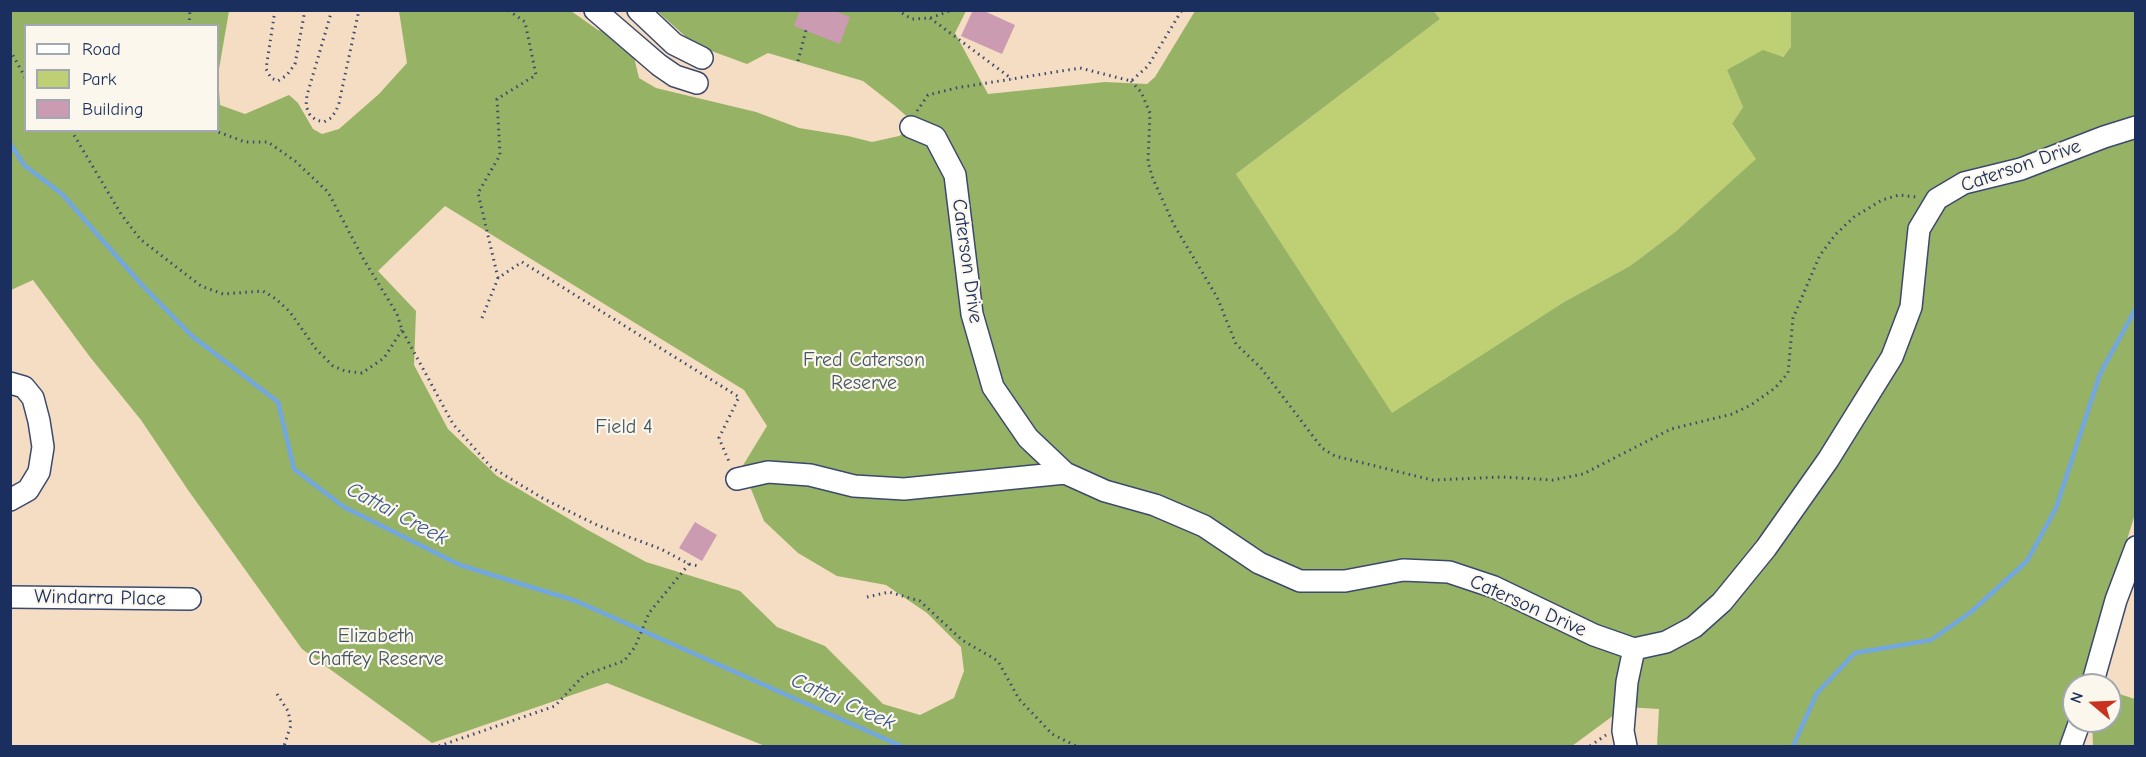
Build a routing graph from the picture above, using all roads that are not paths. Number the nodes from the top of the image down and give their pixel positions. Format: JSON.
{"nodes":[{"id":1,"x":638,"y":10,"type":"edge"},
{"id":2,"x":605,"y":13,"type":"edge"},
{"id":3,"x":911,"y":127,"type":"road end"},
{"id":4,"x":2136,"y":127,"type":"edge"},
{"id":5,"x":10,"y":383,"type":"edge"},
{"id":6,"x":1065,"y":473,"type":"junction"},
{"id":7,"x":737,"y":479,"type":"road end"},
{"id":8,"x":10,"y":500,"type":"edge"},
{"id":9,"x":2136,"y":547,"type":"edge"},
{"id":10,"x":10,"y":597,"type":"edge"},
{"id":11,"x":190,"y":599,"type":"dead end"},
{"id":12,"x":1634,"y":649,"type":"junction"},
{"id":13,"x":2095,"y":673,"type":"edge"},
{"id":14,"x":1626,"y":747,"type":"edge"}],
"edges":[{"from":1,"to":2,"type":"street"},
{"from":3,"to":6,"type":"street","name":"Caterson Drive"},
{"from":4,"to":12,"type":"street","name":"Caterson Drive"},
{"from":5,"to":8,"type":"street"},
{"from":6,"to":7,"type":"street"},
{"from":6,"to":12,"type":"street","name":"Caterson Drive"},
{"from":9,"to":13,"type":"street"},
{"from":10,"to":11,"type":"street","name":"Windarra Place"},
{"from":12,"to":14,"type":"street"}]}
